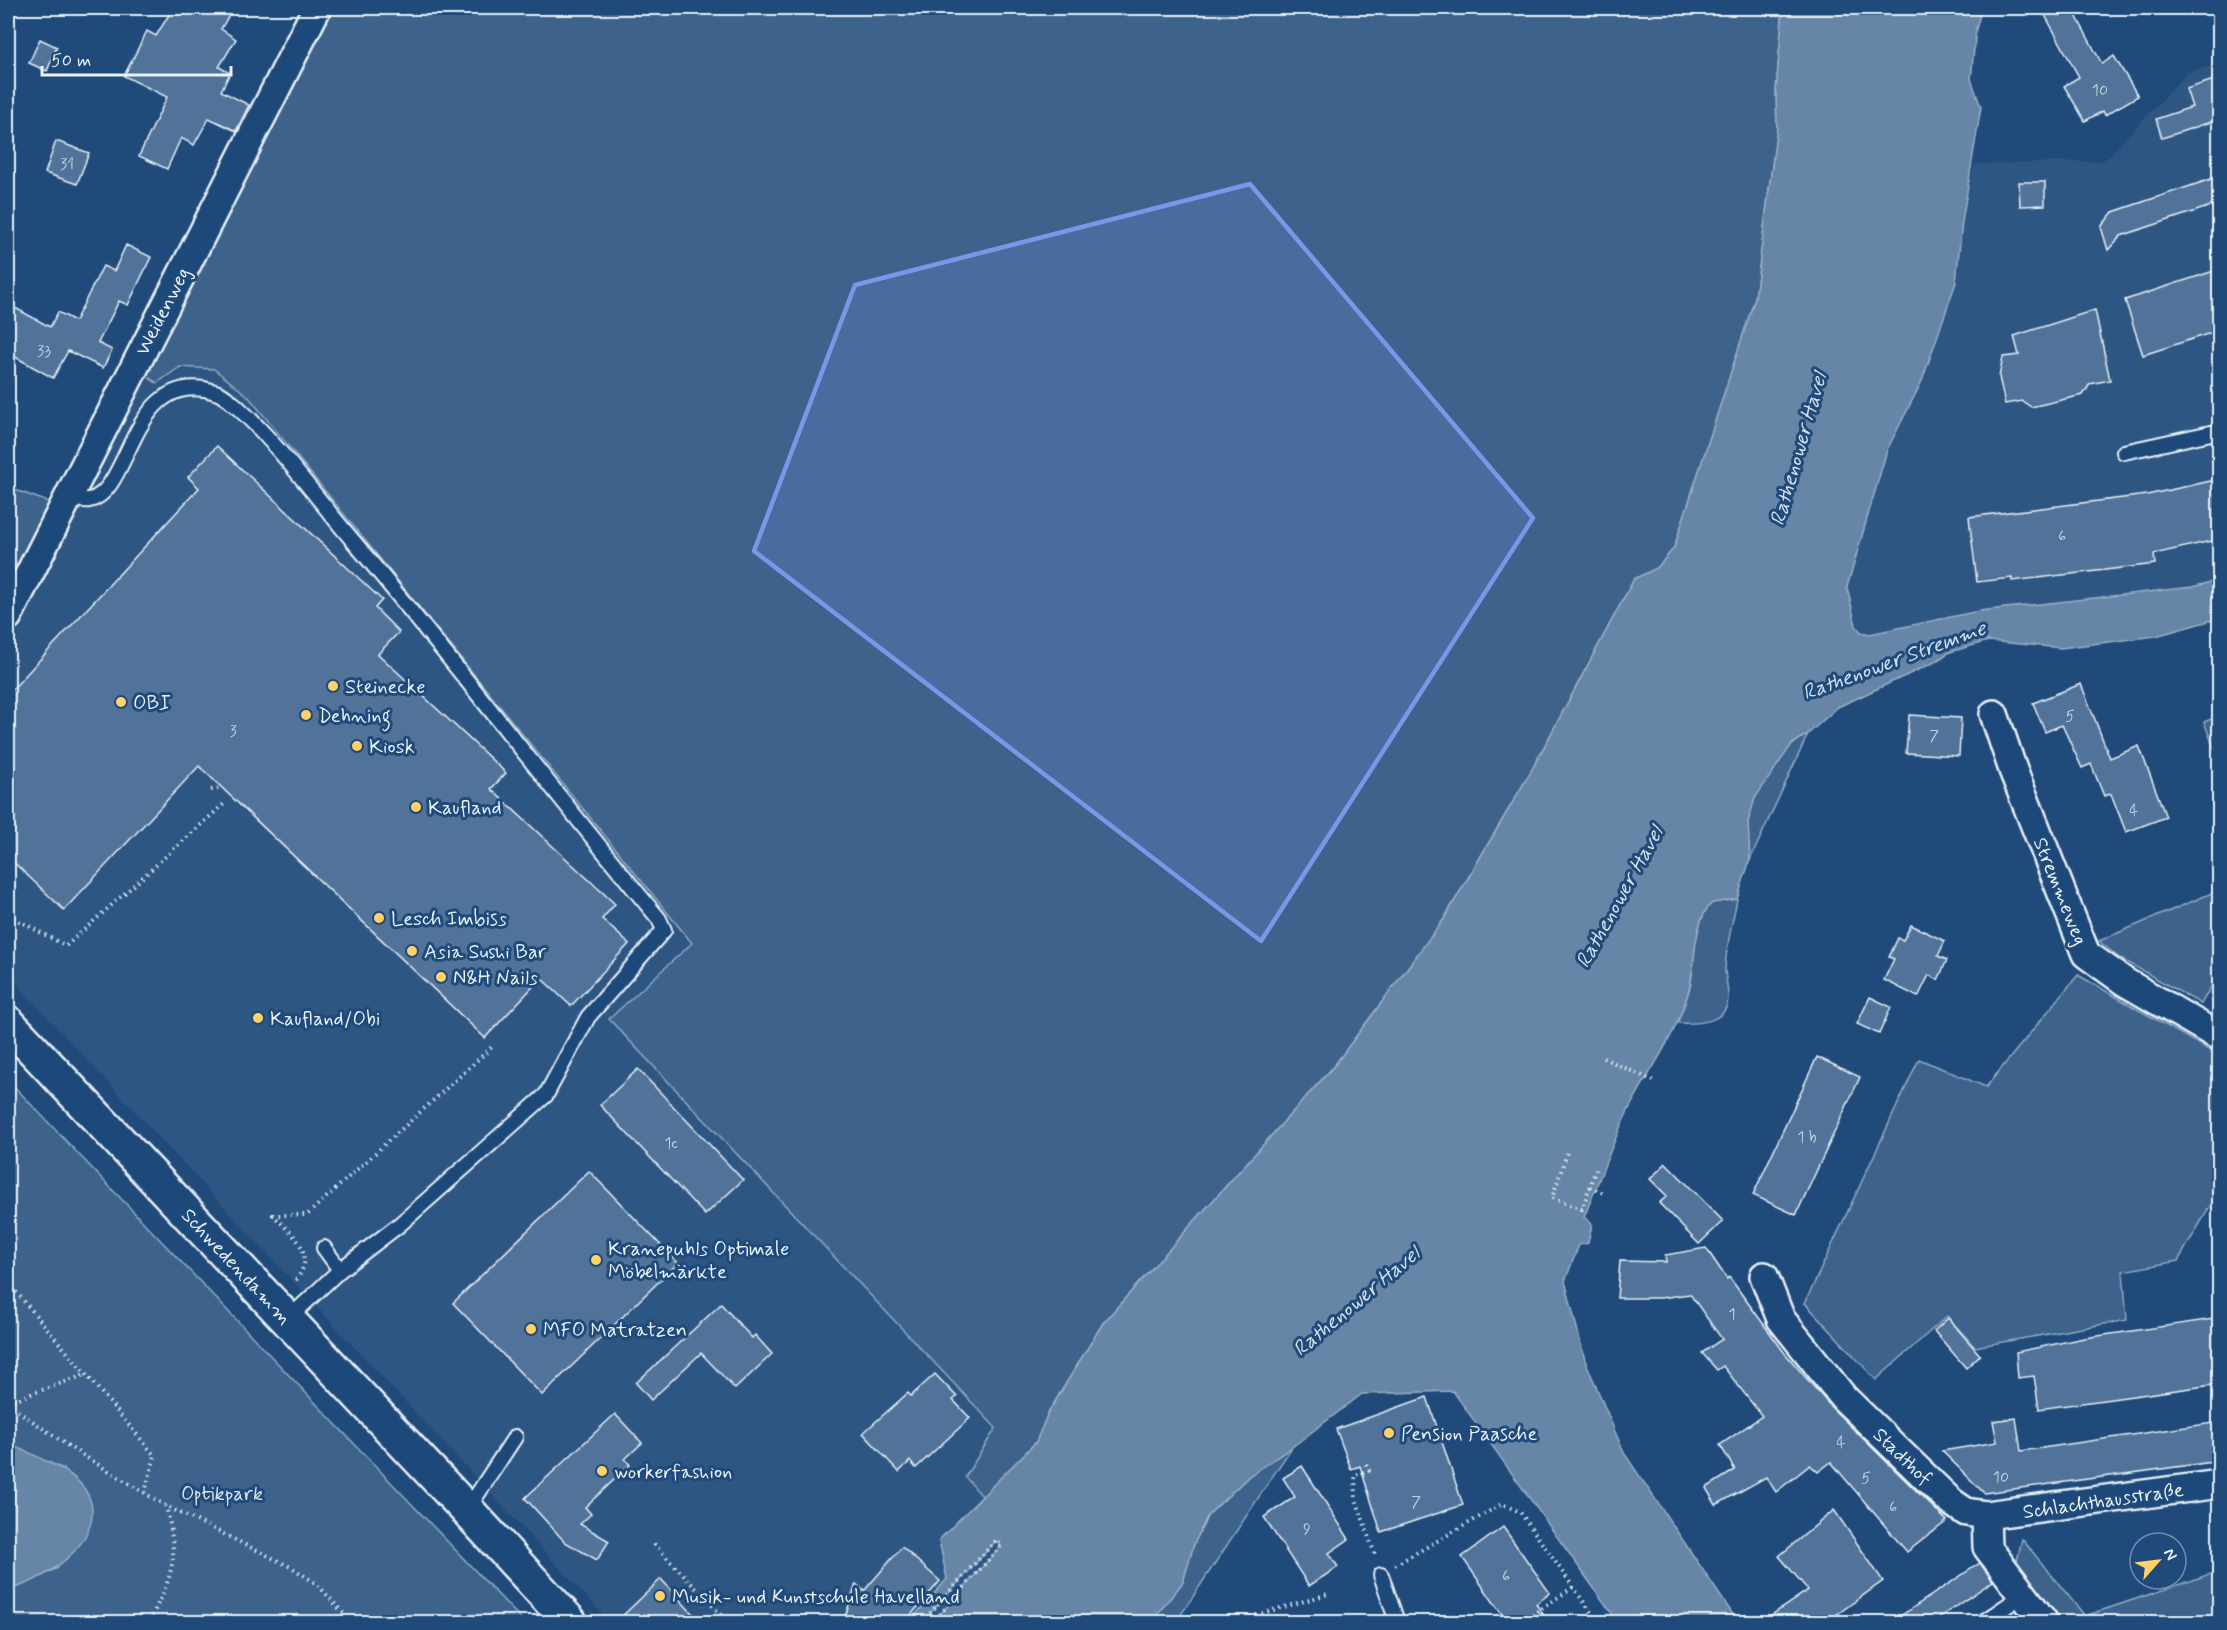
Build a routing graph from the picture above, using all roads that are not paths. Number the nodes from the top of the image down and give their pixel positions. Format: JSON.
{"nodes":[{"id":1,"x":317,"y":8,"type":"edge"},
{"id":2,"x":2220,"y":431,"type":"edge"},
{"id":3,"x":2124,"y":452,"type":"dead end"},
{"id":4,"x":66,"y":496,"type":"junction"},
{"id":5,"x":8,"y":616,"type":"edge"},
{"id":6,"x":1994,"y":714,"type":"dead end"},
{"id":7,"x":8,"y":1023,"type":"edge"},
{"id":8,"x":2220,"y":1037,"type":"edge"},
{"id":9,"x":324,"y":1248,"type":"dead end"},
{"id":10,"x":340,"y":1270,"type":"junction"},
{"id":11,"x":1764,"y":1276,"type":"dead end"},
{"id":12,"x":288,"y":1319,"type":"junction"},
{"id":13,"x":515,"y":1437,"type":"dead end"},
{"id":14,"x":2220,"y":1484,"type":"edge"},
{"id":15,"x":467,"y":1510,"type":"junction"},
{"id":16,"x":1986,"y":1515,"type":"junction"},
{"id":17,"x":1381,"y":1575,"type":"road end"},
{"id":18,"x":2023,"y":1595,"type":"junction"},
{"id":19,"x":570,"y":1623,"type":"edge"},
{"id":20,"x":1397,"y":1623,"type":"edge"},
{"id":21,"x":1983,"y":1623,"type":"edge"},
{"id":22,"x":2044,"y":1623,"type":"edge"}],
"edges":[{"from":1,"to":4,"type":"street","name":"Weidenweg"},
{"from":2,"to":3,"type":"lane"},
{"from":4,"to":5,"type":"street","name":"Weidenweg"},
{"from":4,"to":10,"type":"lane"},
{"from":6,"to":8,"type":"street","name":"Stremmeweg"},
{"from":7,"to":12,"type":"main road","name":"Schwedendamm"},
{"from":9,"to":10,"type":"lane"},
{"from":10,"to":12,"type":"lane"},
{"from":11,"to":16,"type":"street","name":"Stadthof"},
{"from":12,"to":15,"type":"main road","name":"Schwedendamm"},
{"from":13,"to":15,"type":"lane"},
{"from":14,"to":16,"type":"street","name":"Schlachthausstraße"},
{"from":15,"to":19,"type":"main road","name":"Schwedendamm"},
{"from":16,"to":18,"type":"street"},
{"from":17,"to":20,"type":"lane"},
{"from":18,"to":21,"type":"lane"},
{"from":18,"to":22,"type":"street"}]}
